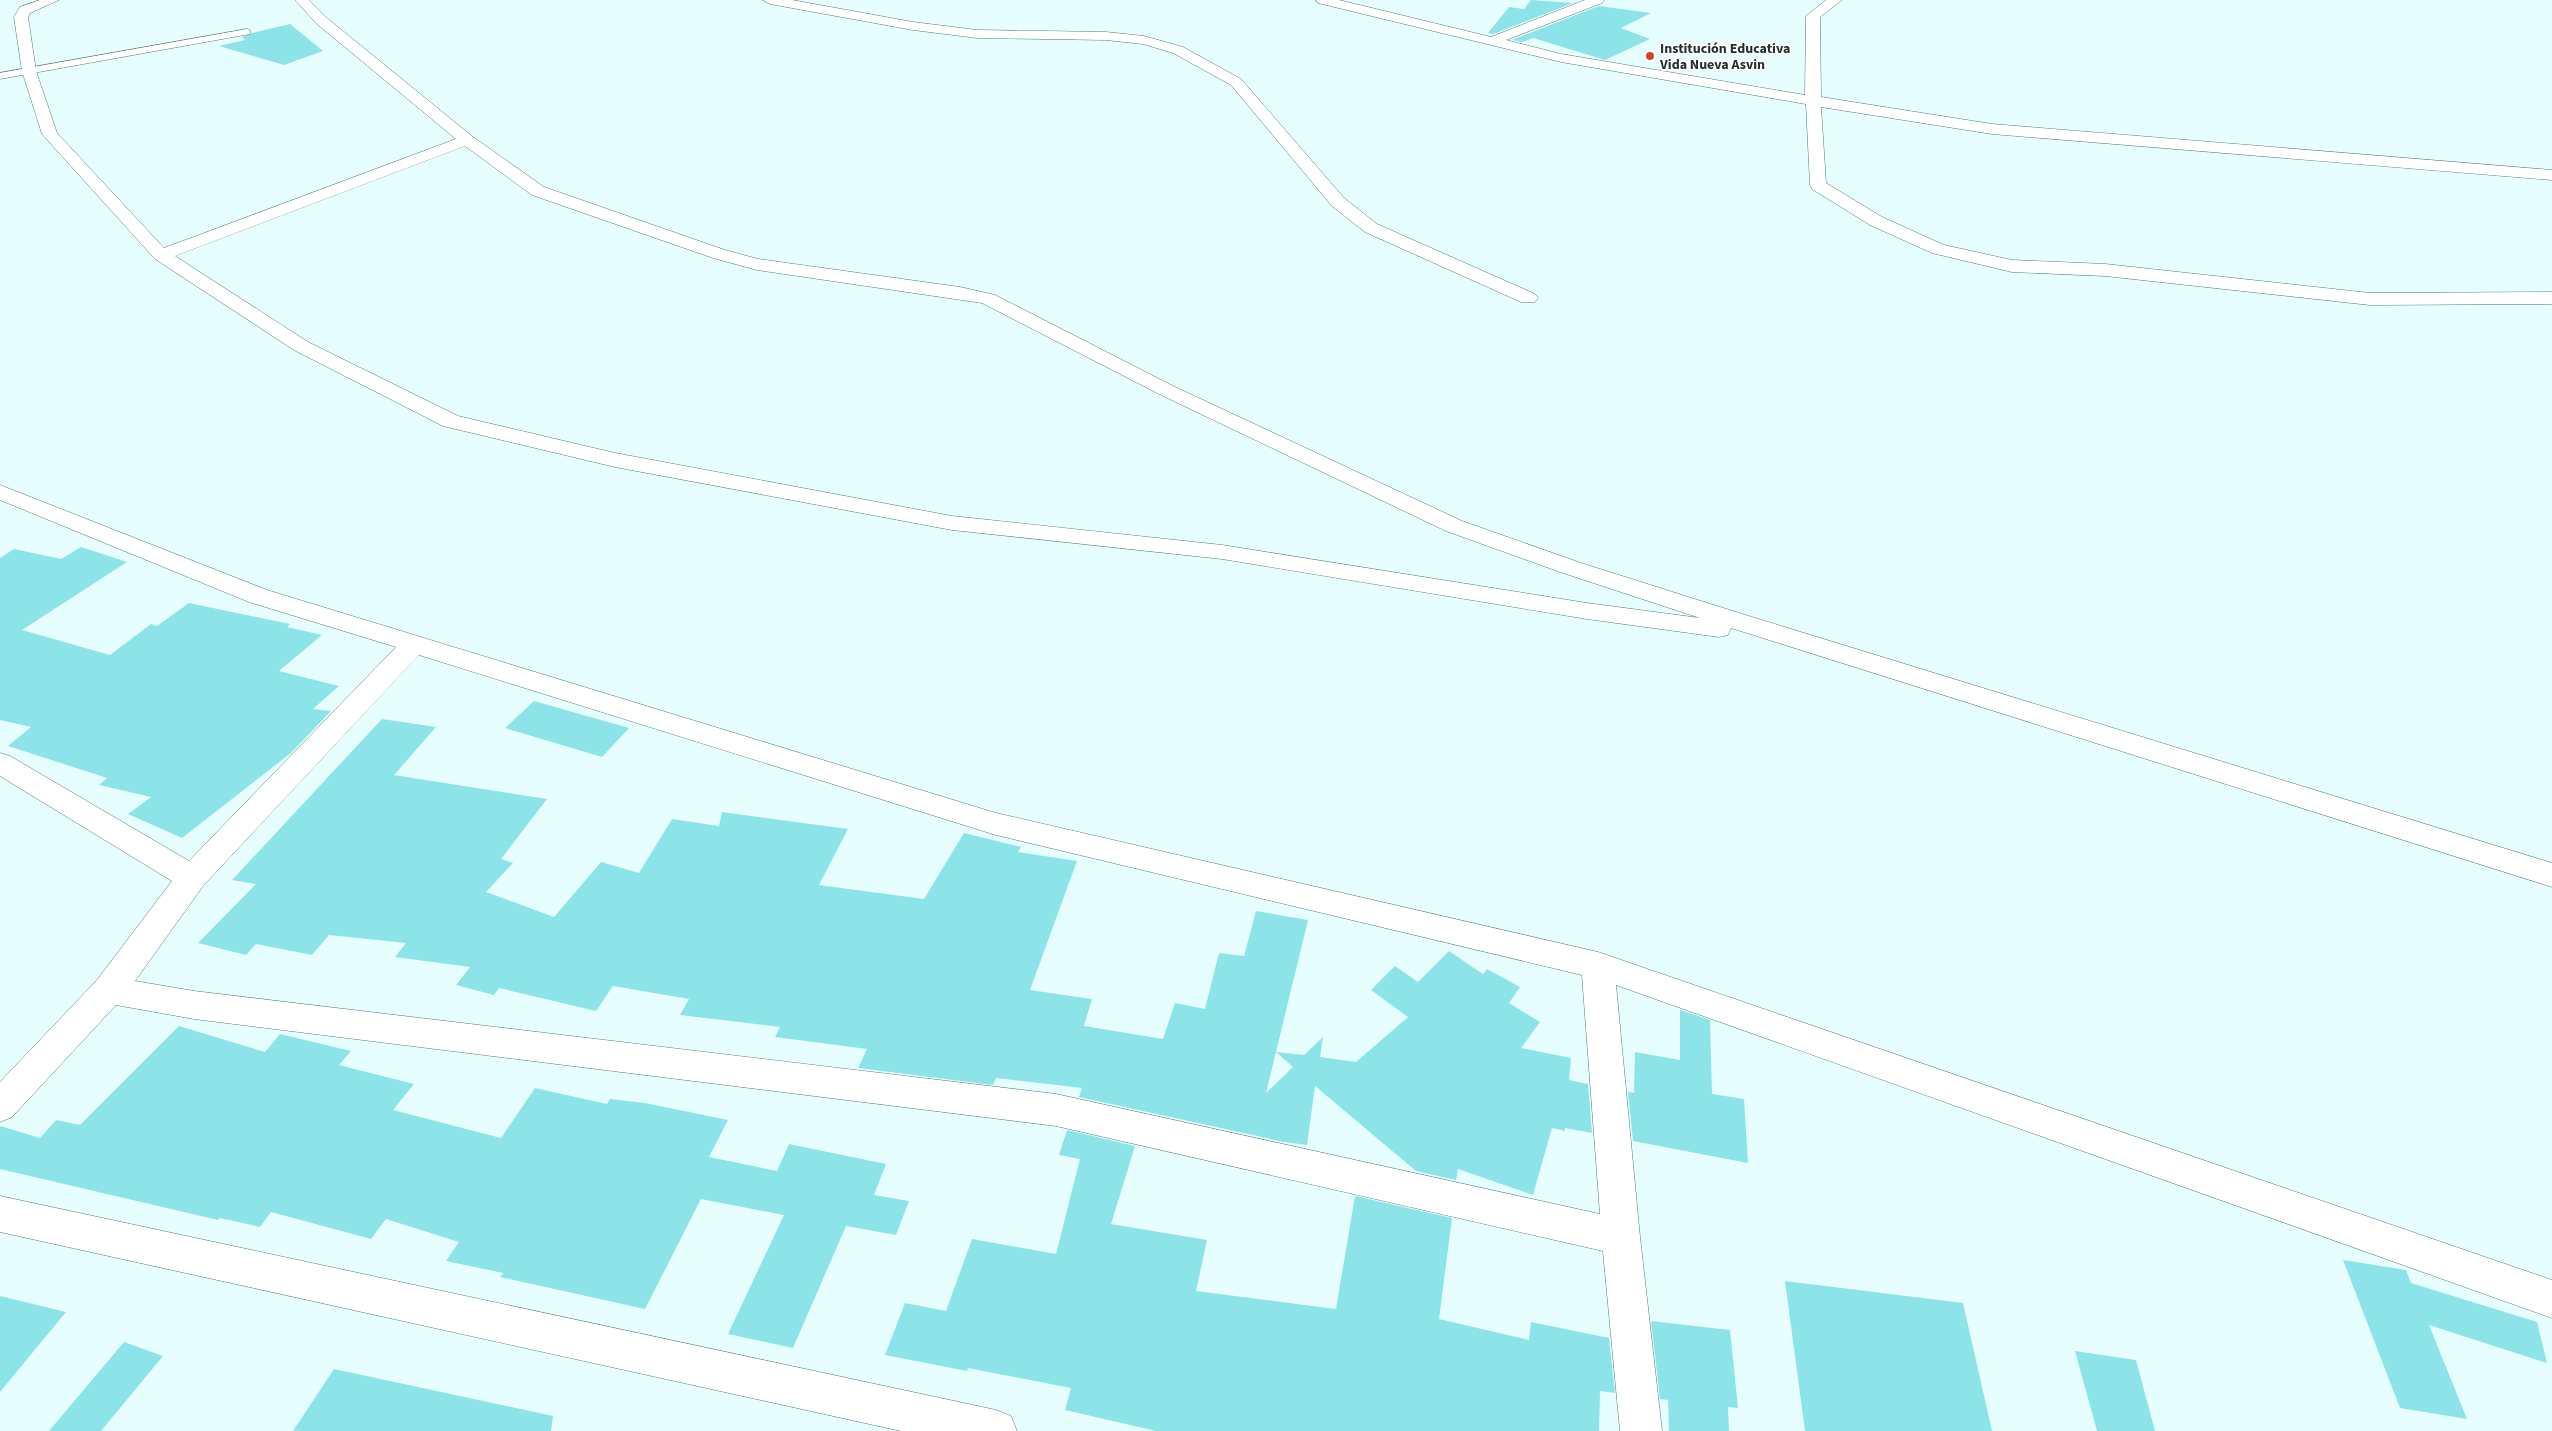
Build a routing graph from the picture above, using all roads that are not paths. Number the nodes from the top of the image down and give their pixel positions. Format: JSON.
{"nodes":[{"id":1,"x":52,"y":0,"type":"edge"},
{"id":2,"x":302,"y":0,"type":"edge"},
{"id":3,"x":770,"y":0,"type":"edge"},
{"id":4,"x":1323,"y":0,"type":"edge"},
{"id":5,"x":1597,"y":0,"type":"edge"},
{"id":6,"x":1835,"y":0,"type":"edge"},
{"id":7,"x":247,"y":32,"type":"dead end"},
{"id":8,"x":1492,"y":41,"type":"junction"},
{"id":9,"x":29,"y":71,"type":"junction"},
{"id":10,"x":0,"y":76,"type":"edge"},
{"id":11,"x":1813,"y":99,"type":"junction"},
{"id":12,"x":467,"y":140,"type":"junction"},
{"id":13,"x":2552,"y":175,"type":"edge"},
{"id":14,"x":161,"y":255,"type":"junction"},
{"id":15,"x":1528,"y":298,"type":"dead end"},
{"id":16,"x":2552,"y":298,"type":"edge"},
{"id":17,"x":0,"y":492,"type":"edge"},
{"id":18,"x":1792,"y":638,"type":"junction"},
{"id":19,"x":413,"y":644,"type":"junction"},
{"id":20,"x":0,"y":763,"type":"edge"},
{"id":21,"x":2552,"y":875,"type":"edge"},
{"id":22,"x":192,"y":878,"type":"junction"},
{"id":23,"x":1598,"y":965,"type":"junction"},
{"id":24,"x":110,"y":990,"type":"junction"},
{"id":25,"x":0,"y":1106,"type":"edge"},
{"id":26,"x":0,"y":1214,"type":"edge"},
{"id":27,"x":1621,"y":1237,"type":"junction"},
{"id":28,"x":2552,"y":1299,"type":"edge"},
{"id":29,"x":996,"y":1431,"type":"edge"},
{"id":30,"x":1641,"y":1431,"type":"edge"}],
"edges":[{"from":1,"to":9,"type":"street"},
{"from":2,"to":12,"type":"street"},
{"from":3,"to":15,"type":"street"},
{"from":4,"to":8,"type":"street"},
{"from":5,"to":8,"type":"street"},
{"from":6,"to":11,"type":"street"},
{"from":7,"to":9,"type":"lane"},
{"from":8,"to":11,"type":"street"},
{"from":9,"to":10,"type":"lane"},
{"from":9,"to":14,"type":"street"},
{"from":11,"to":13,"type":"street"},
{"from":11,"to":16,"type":"street"},
{"from":12,"to":14,"type":"street"},
{"from":12,"to":18,"type":"street"},
{"from":14,"to":18,"type":"street"},
{"from":17,"to":19,"type":"street"},
{"from":18,"to":21,"type":"street"},
{"from":19,"to":22,"type":"street"},
{"from":19,"to":23,"type":"street"},
{"from":20,"to":22,"type":"street"},
{"from":22,"to":24,"type":"street"},
{"from":23,"to":27,"type":"street"},
{"from":23,"to":28,"type":"street"},
{"from":24,"to":25,"type":"street"},
{"from":24,"to":27,"type":"street"},
{"from":26,"to":29,"type":"street"},
{"from":27,"to":30,"type":"street"}]}
